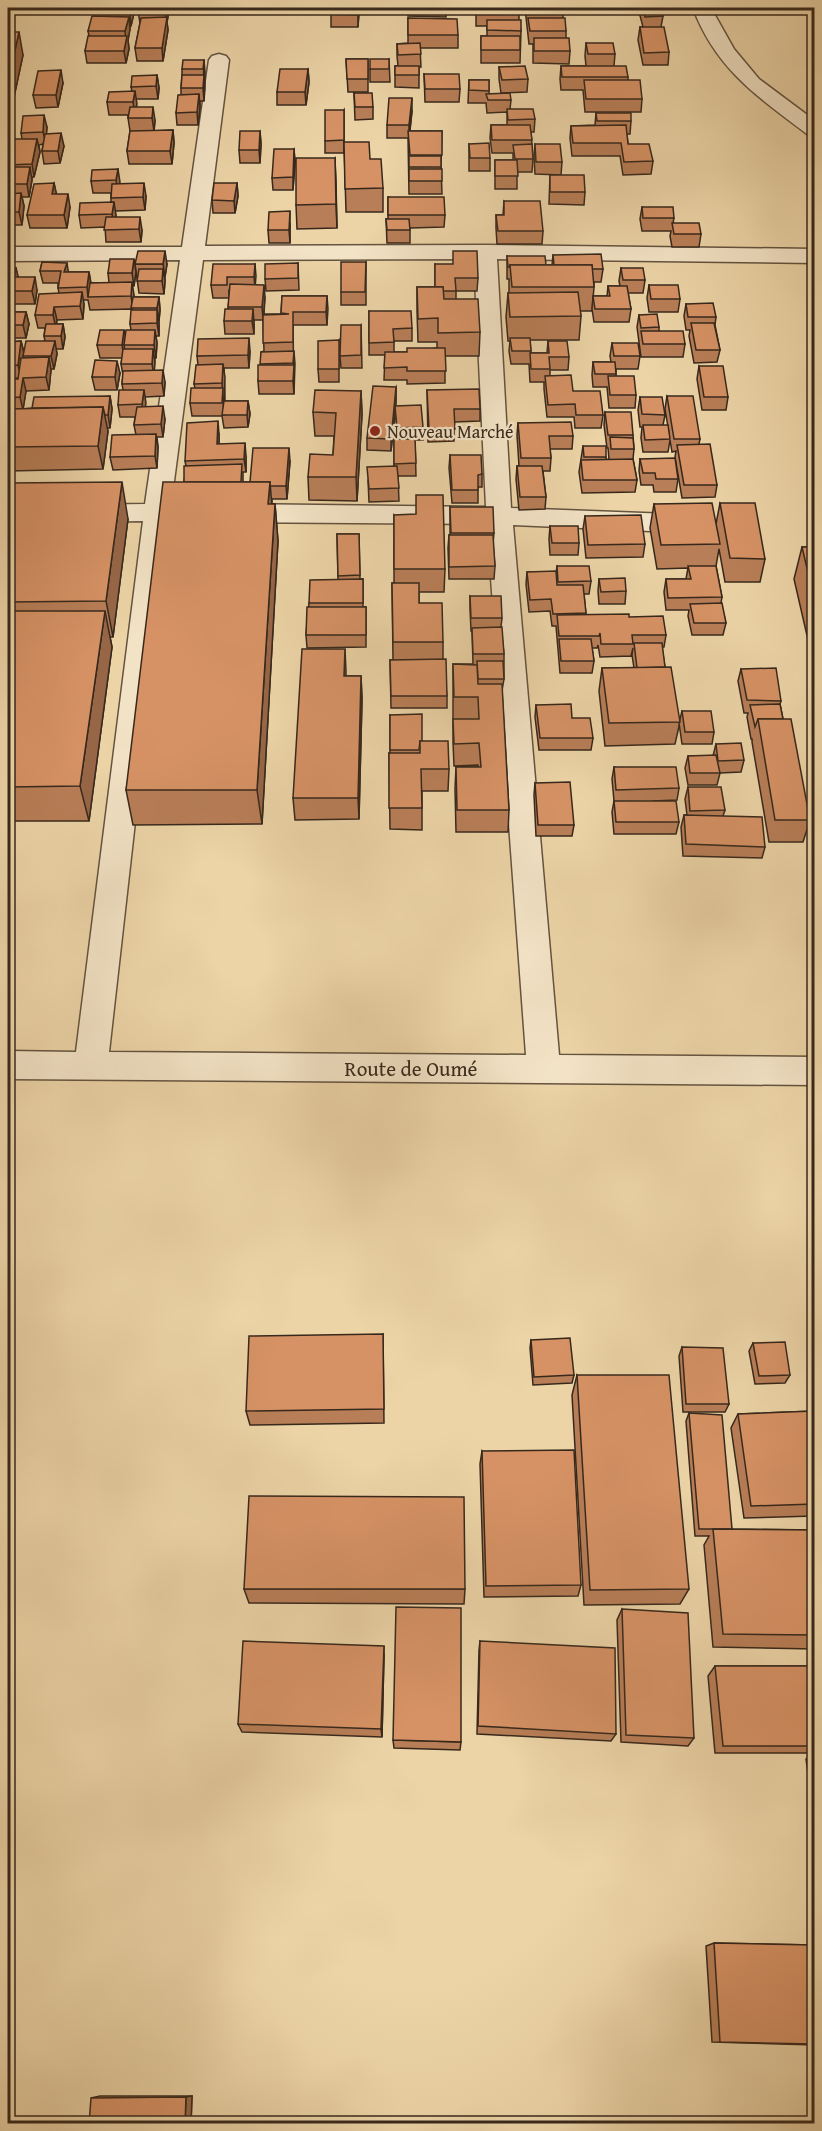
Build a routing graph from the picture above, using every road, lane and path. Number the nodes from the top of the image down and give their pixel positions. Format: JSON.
{"nodes":[{"id":1,"x":702,"y":8,"type":"edge"},
{"id":2,"x":219,"y":60,"type":"dead end"},
{"id":3,"x":814,"y":130,"type":"edge"},
{"id":4,"x":485,"y":252,"type":"junction"},
{"id":5,"x":8,"y":254,"type":"edge"},
{"id":6,"x":194,"y":254,"type":"junction"},
{"id":7,"x":814,"y":256,"type":"edge"},
{"id":8,"x":157,"y":512,"type":"junction"},
{"id":9,"x":8,"y":514,"type":"edge"},
{"id":10,"x":499,"y":516,"type":"junction"},
{"id":11,"x":713,"y":524,"type":"edge"},
{"id":12,"x":8,"y":1065,"type":"edge"},
{"id":13,"x":91,"y":1065,"type":"junction"},
{"id":14,"x":544,"y":1069,"type":"junction"},
{"id":15,"x":814,"y":1071,"type":"edge"}],
"edges":[{"from":1,"to":3,"type":"street"},
{"from":2,"to":6,"type":"street"},
{"from":4,"to":6,"type":"street"},
{"from":4,"to":7,"type":"street"},
{"from":4,"to":10,"type":"street"},
{"from":5,"to":6,"type":"street"},
{"from":6,"to":8,"type":"street"},
{"from":8,"to":9,"type":"street"},
{"from":8,"to":10,"type":"street"},
{"from":8,"to":13,"type":"street"},
{"from":10,"to":11,"type":"street"},
{"from":10,"to":14,"type":"street"},
{"from":12,"to":13,"type":"street","name":"Route de Oumé"},
{"from":13,"to":14,"type":"street","name":"Route de Oumé"},
{"from":14,"to":15,"type":"street","name":"Route de Oumé"}]}
